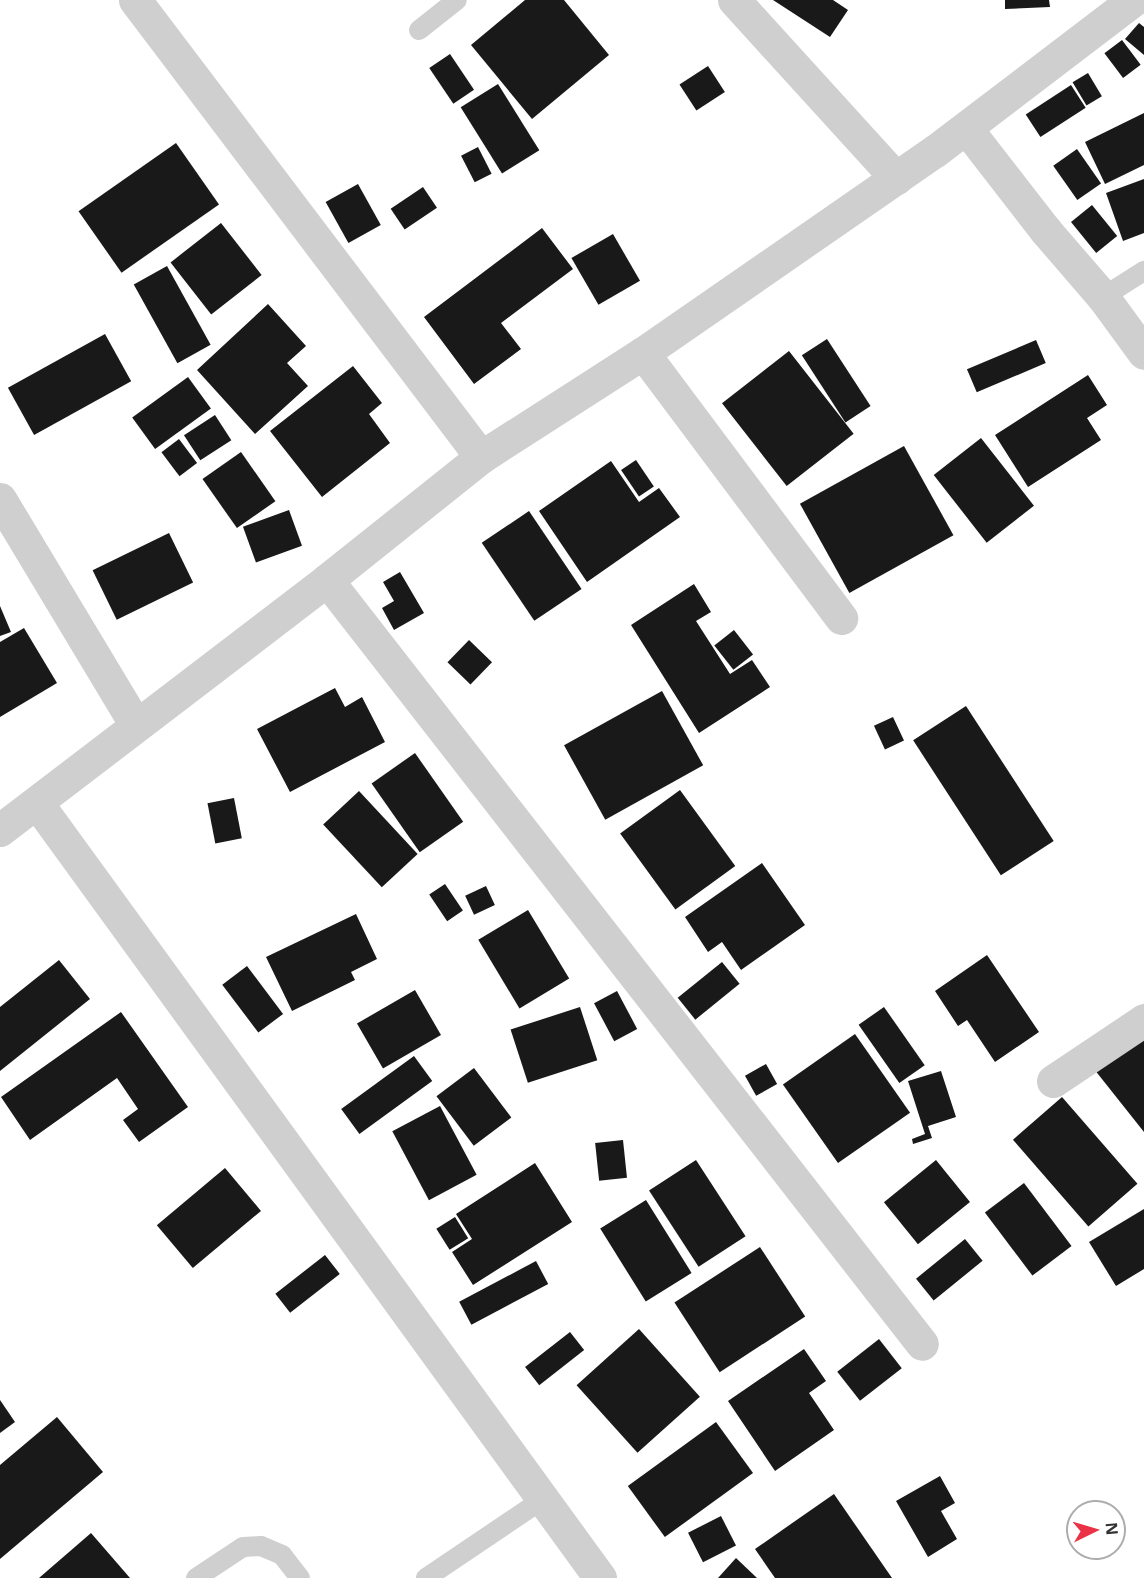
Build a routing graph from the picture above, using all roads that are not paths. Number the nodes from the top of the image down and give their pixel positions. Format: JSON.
{"nodes":[{"id":1,"x":135,"y":0,"type":"edge"},
{"id":2,"x":457,"y":0,"type":"edge"},
{"id":3,"x":734,"y":0,"type":"edge"},
{"id":4,"x":1133,"y":0,"type":"edge"},
{"id":5,"x":419,"y":30,"type":"dead end"},
{"id":6,"x":966,"y":128,"type":"junction"},
{"id":7,"x":896,"y":178,"type":"junction"},
{"id":8,"x":1144,"y":271,"type":"edge"},
{"id":9,"x":1103,"y":297,"type":"junction"},
{"id":10,"x":643,"y":353,"type":"junction"},
{"id":11,"x":1144,"y":353,"type":"edge"},
{"id":12,"x":481,"y":457,"type":"junction"},
{"id":13,"x":0,"y":500,"type":"edge"},
{"id":14,"x":327,"y":580,"type":"junction"},
{"id":15,"x":841,"y":618,"type":"dead end"},
{"id":16,"x":136,"y":725,"type":"junction"},
{"id":17,"x":37,"y":803,"type":"junction"},
{"id":18,"x":0,"y":830,"type":"edge"},
{"id":19,"x":1144,"y":1020,"type":"edge"},
{"id":20,"x":1053,"y":1081,"type":"dead end"},
{"id":21,"x":922,"y":1344,"type":"dead end"},
{"id":22,"x":543,"y":1499,"type":"junction"},
{"id":23,"x":196,"y":1578,"type":"edge"},
{"id":24,"x":300,"y":1578,"type":"edge"},
{"id":25,"x":426,"y":1578,"type":"edge"},
{"id":26,"x":600,"y":1578,"type":"edge"}],
"edges":[{"from":1,"to":12,"type":"street"},
{"from":2,"to":5,"type":"lane"},
{"from":3,"to":7,"type":"street"},
{"from":4,"to":6,"type":"street"},
{"from":6,"to":7,"type":"street"},
{"from":6,"to":9,"type":"street"},
{"from":7,"to":10,"type":"street"},
{"from":8,"to":9,"type":"lane"},
{"from":9,"to":11,"type":"street"},
{"from":10,"to":12,"type":"street"},
{"from":10,"to":15,"type":"street"},
{"from":12,"to":14,"type":"street"},
{"from":13,"to":16,"type":"street"},
{"from":14,"to":16,"type":"street"},
{"from":14,"to":21,"type":"street"},
{"from":16,"to":17,"type":"street"},
{"from":17,"to":18,"type":"street"},
{"from":17,"to":22,"type":"street"},
{"from":19,"to":20,"type":"street"},
{"from":22,"to":25,"type":"lane"},
{"from":22,"to":26,"type":"street"},
{"from":23,"to":24,"type":"lane"}]}
